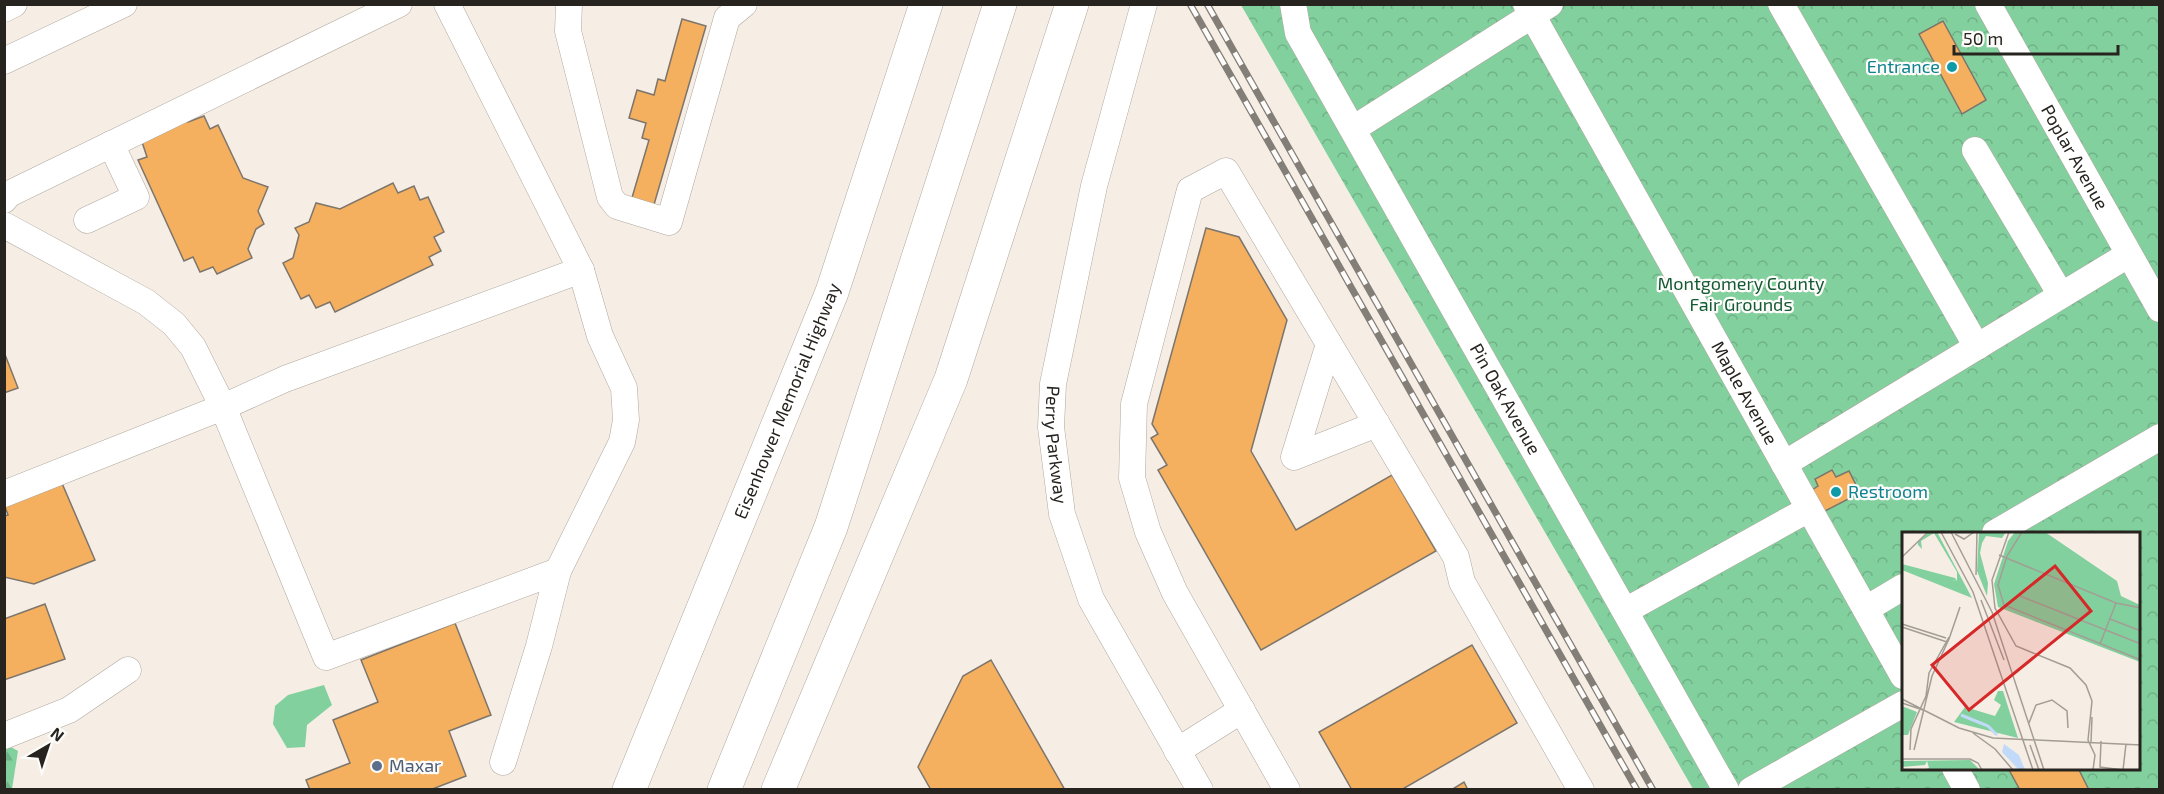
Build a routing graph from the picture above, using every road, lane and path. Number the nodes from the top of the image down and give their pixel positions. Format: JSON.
{"nodes":[{"id":1,"x":14,"y":4,"type":"edge"},
{"id":2,"x":124,"y":4,"type":"edge"},
{"id":3,"x":399,"y":4,"type":"edge"},
{"id":4,"x":447,"y":4,"type":"edge"},
{"id":5,"x":569,"y":4,"type":"edge"},
{"id":6,"x":744,"y":4,"type":"edge"},
{"id":7,"x":926,"y":4,"type":"edge"},
{"id":8,"x":1000,"y":4,"type":"edge"},
{"id":9,"x":1072,"y":4,"type":"edge"},
{"id":10,"x":1144,"y":4,"type":"edge"},
{"id":11,"x":1293,"y":4,"type":"edge"},
{"id":12,"x":1781,"y":4,"type":"edge"},
{"id":13,"x":1988,"y":4,"type":"edge"},
{"id":14,"x":1536,"y":8,"type":"edge"},
{"id":15,"x":4,"y":9,"type":"edge"},
{"id":16,"x":4,"y":61,"type":"edge"},
{"id":17,"x":1353,"y":129,"type":"junction"},
{"id":18,"x":111,"y":144,"type":"junction"},
{"id":19,"x":1975,"y":150,"type":"dead end"},
{"id":20,"x":4,"y":200,"type":"edge"},
{"id":21,"x":87,"y":220,"type":"dead end"},
{"id":22,"x":4,"y":225,"type":"edge"},
{"id":23,"x":2128,"y":255,"type":"junction"},
{"id":24,"x":581,"y":270,"type":"junction"},
{"id":25,"x":2061,"y":295,"type":"junction"},
{"id":26,"x":2160,"y":309,"type":"edge"},
{"id":27,"x":1329,"y":344,"type":"junction"},
{"id":28,"x":1977,"y":346,"type":"junction"},
{"id":29,"x":223,"y":407,"type":"junction"},
{"id":30,"x":1377,"y":424,"type":"junction"},
{"id":31,"x":2160,"y":437,"type":"edge"},
{"id":32,"x":1784,"y":464,"type":"junction"},
{"id":33,"x":4,"y":494,"type":"edge"},
{"id":34,"x":1809,"y":509,"type":"junction"},
{"id":35,"x":1997,"y":532,"type":"edge"},
{"id":36,"x":558,"y":572,"type":"junction"},
{"id":37,"x":1902,"y":588,"type":"edge"},
{"id":38,"x":1866,"y":609,"type":"junction"},
{"id":39,"x":1625,"y":611,"type":"junction"},
{"id":40,"x":128,"y":670,"type":"dead end"},
{"id":41,"x":1902,"y":674,"type":"edge"},
{"id":42,"x":1902,"y":705,"type":"edge"},
{"id":43,"x":1242,"y":710,"type":"junction"},
{"id":44,"x":4,"y":736,"type":"edge"},
{"id":45,"x":1178,"y":751,"type":"junction"},
{"id":46,"x":503,"y":762,"type":"dead end"},
{"id":47,"x":1956,"y":770,"type":"edge"},
{"id":48,"x":629,"y":789,"type":"edge"},
{"id":49,"x":724,"y":789,"type":"edge"},
{"id":50,"x":778,"y":789,"type":"edge"},
{"id":51,"x":1200,"y":789,"type":"edge"},
{"id":52,"x":1287,"y":789,"type":"edge"},
{"id":53,"x":1581,"y":789,"type":"edge"},
{"id":54,"x":1726,"y":789,"type":"edge"},
{"id":55,"x":1751,"y":789,"type":"edge"},
{"id":56,"x":1967,"y":789,"type":"edge"}],
"edges":[{"from":1,"to":15,"type":"street"},
{"from":2,"to":16,"type":"street"},
{"from":3,"to":18,"type":"street"},
{"from":4,"to":24,"type":"street"},
{"from":5,"to":6,"type":"street"},
{"from":7,"to":48,"type":"highway","name":"Eisenhower Memorial Highway"},
{"from":8,"to":49,"type":"highway"},
{"from":9,"to":50,"type":"highway"},
{"from":10,"to":45,"type":"street","name":"Perry Parkway"},
{"from":11,"to":17,"type":"street","name":"Pin Oak Avenue"},
{"from":12,"to":28,"type":"street"},
{"from":13,"to":23,"type":"street","name":"Poplar Avenue"},
{"from":14,"to":17,"type":"street"},
{"from":14,"to":32,"type":"street","name":"Maple Avenue"},
{"from":17,"to":39,"type":"street","name":"Pin Oak Avenue"},
{"from":18,"to":20,"type":"street"},
{"from":18,"to":21,"type":"street"},
{"from":19,"to":25,"type":"street"},
{"from":22,"to":29,"type":"street"},
{"from":23,"to":25,"type":"street"},
{"from":23,"to":26,"type":"street","name":"Poplar Avenue"},
{"from":24,"to":29,"type":"street"},
{"from":24,"to":36,"type":"street"},
{"from":25,"to":28,"type":"street"},
{"from":27,"to":30,"type":"street"},
{"from":27,"to":30,"type":"street"},
{"from":27,"to":43,"type":"street"},
{"from":28,"to":32,"type":"street"},
{"from":29,"to":33,"type":"street"},
{"from":29,"to":36,"type":"street"},
{"from":30,"to":53,"type":"street"},
{"from":31,"to":35,"type":"street"},
{"from":32,"to":34,"type":"street","name":"Maple Avenue"},
{"from":34,"to":38,"type":"street","name":"Maple Avenue"},
{"from":34,"to":39,"type":"street"},
{"from":36,"to":46,"type":"street"},
{"from":37,"to":38,"type":"street"},
{"from":38,"to":41,"type":"street","name":"Maple Avenue"},
{"from":39,"to":54,"type":"street","name":"Pin Oak Avenue"},
{"from":40,"to":44,"type":"street"},
{"from":42,"to":55,"type":"street"},
{"from":43,"to":45,"type":"street"},
{"from":43,"to":52,"type":"street"},
{"from":45,"to":51,"type":"street","name":"Perry Parkway"},
{"from":47,"to":56,"type":"street"}]}
